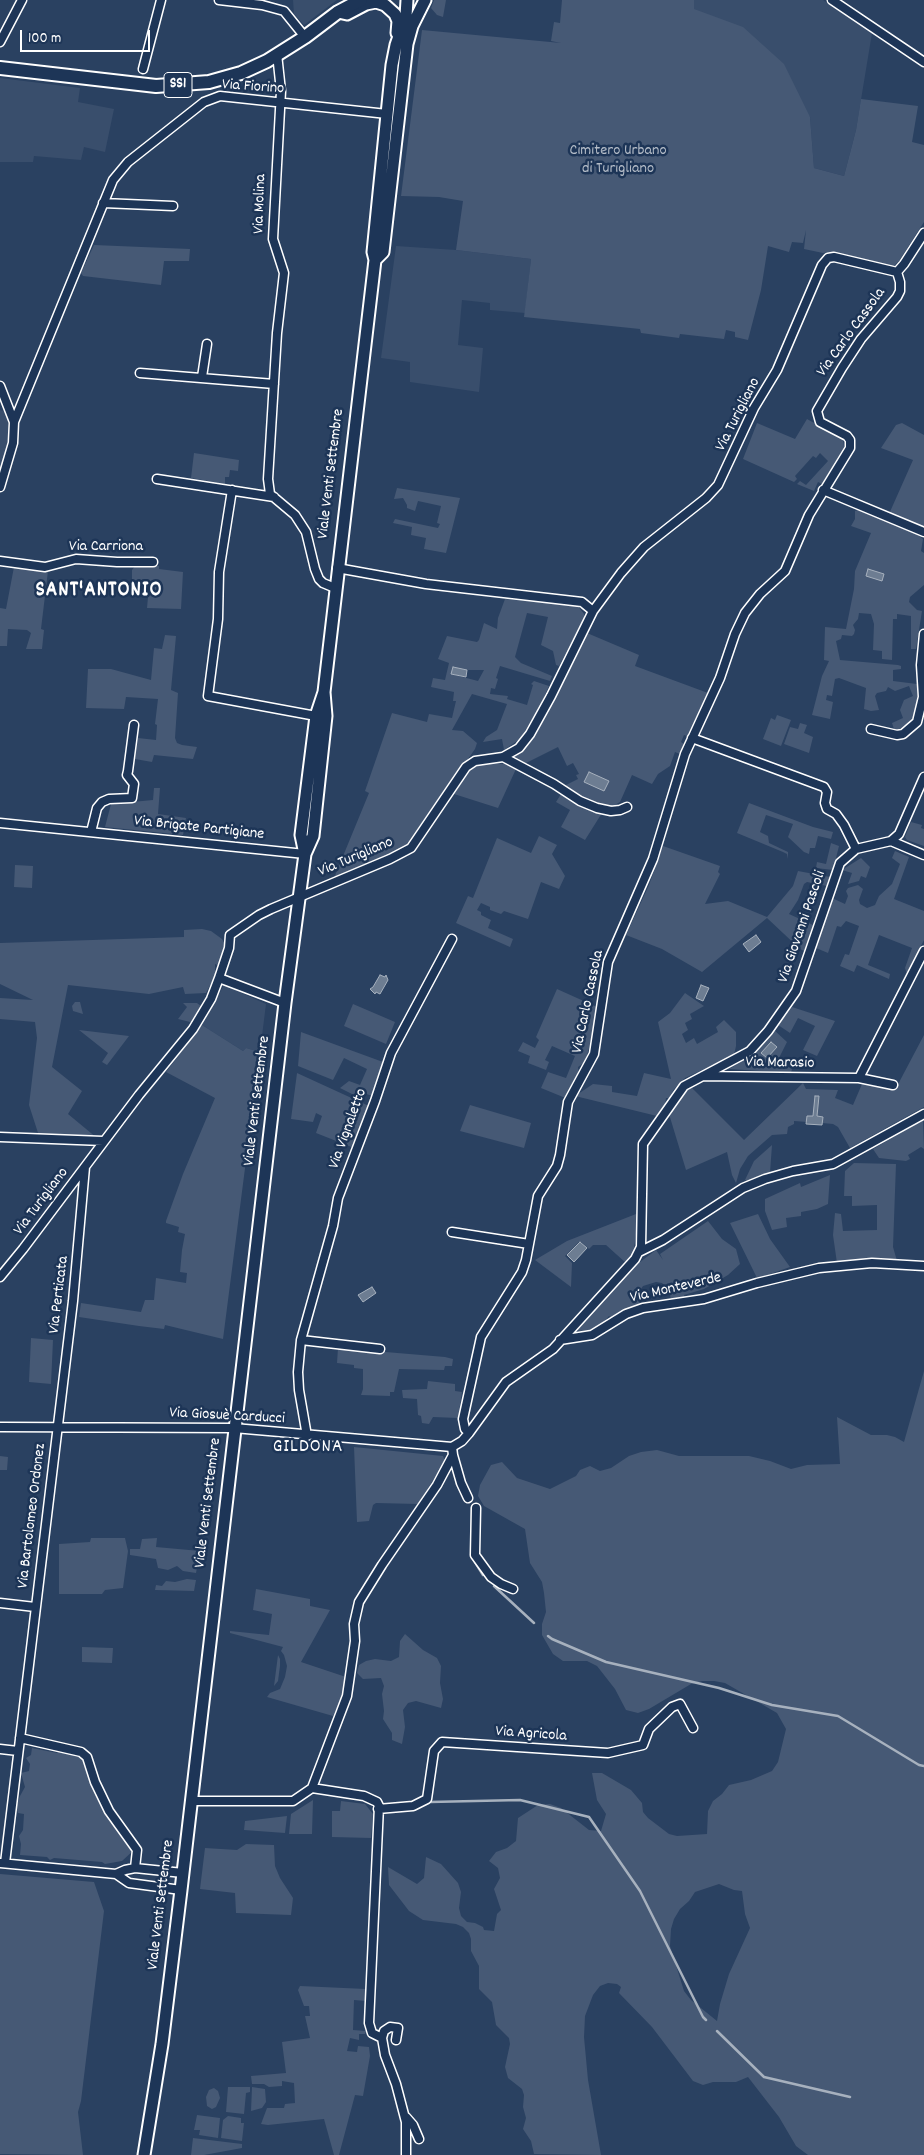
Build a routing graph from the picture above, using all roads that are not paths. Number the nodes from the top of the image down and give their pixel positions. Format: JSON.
{"nodes":[{"id":1,"x":22,"y":0,"type":"edge"},
{"id":2,"x":161,"y":0,"type":"edge"},
{"id":3,"x":219,"y":0,"type":"edge"},
{"id":4,"x":348,"y":0,"type":"edge"},
{"id":5,"x":361,"y":0,"type":"edge"},
{"id":6,"x":407,"y":0,"type":"edge"},
{"id":7,"x":425,"y":0,"type":"edge"},
{"id":8,"x":832,"y":0,"type":"edge"},
{"id":9,"x":338,"y":12,"type":"junction"},
{"id":10,"x":305,"y":37,"type":"junction"},
{"id":11,"x":0,"y":42,"type":"edge"},
{"id":12,"x":396,"y":45,"type":"junction"},
{"id":13,"x":277,"y":54,"type":"junction"},
{"id":14,"x":924,"y":62,"type":"edge"},
{"id":15,"x":0,"y":68,"type":"edge"},
{"id":16,"x":143,"y":69,"type":"dead end"},
{"id":17,"x":280,"y":103,"type":"junction"},
{"id":18,"x":387,"y":114,"type":"junction"},
{"id":19,"x":103,"y":203,"type":"junction"},
{"id":20,"x":173,"y":206,"type":"dead end"},
{"id":21,"x":924,"y":233,"type":"edge"},
{"id":22,"x":375,"y":260,"type":"junction"},
{"id":23,"x":897,"y":272,"type":"junction"},
{"id":24,"x":207,"y":344,"type":"dead end"},
{"id":25,"x":140,"y":372,"type":"dead end"},
{"id":26,"x":202,"y":377,"type":"junction"},
{"id":27,"x":274,"y":384,"type":"junction"},
{"id":28,"x":0,"y":386,"type":"edge"},
{"id":29,"x":14,"y":422,"type":"junction"},
{"id":30,"x":157,"y":479,"type":"dead end"},
{"id":31,"x":0,"y":487,"type":"edge"},
{"id":32,"x":232,"y":490,"type":"junction"},
{"id":33,"x":823,"y":490,"type":"junction"},
{"id":34,"x":274,"y":497,"type":"junction"},
{"id":35,"x":924,"y":532,"type":"edge"},
{"id":36,"x":0,"y":561,"type":"edge"},
{"id":37,"x":154,"y":562,"type":"dead end"},
{"id":38,"x":337,"y":568,"type":"junction"},
{"id":39,"x":335,"y":588,"type":"junction"},
{"id":40,"x":593,"y":611,"type":"junction"},
{"id":41,"x":924,"y":634,"type":"edge"},
{"id":42,"x":324,"y":692,"type":"junction"},
{"id":43,"x":316,"y":716,"type":"junction"},
{"id":44,"x":134,"y":725,"type":"dead end"},
{"id":45,"x":871,"y":729,"type":"dead end"},
{"id":46,"x":692,"y":738,"type":"junction"},
{"id":47,"x":503,"y":757,"type":"junction"},
{"id":48,"x":924,"y":777,"type":"edge"},
{"id":49,"x":627,"y":807,"type":"dead end"},
{"id":50,"x":0,"y":823,"type":"edge"},
{"id":51,"x":91,"y":832,"type":"junction"},
{"id":52,"x":891,"y":841,"type":"junction"},
{"id":53,"x":856,"y":849,"type":"junction"},
{"id":54,"x":305,"y":854,"type":"junction"},
{"id":55,"x":924,"y":855,"type":"edge"},
{"id":56,"x":299,"y":898,"type":"junction"},
{"id":57,"x":452,"y":939,"type":"dead end"},
{"id":58,"x":924,"y":950,"type":"edge"},
{"id":59,"x":220,"y":978,"type":"junction"},
{"id":60,"x":286,"y":1003,"type":"junction"},
{"id":61,"x":701,"y":1076,"type":"junction"},
{"id":62,"x":859,"y":1078,"type":"junction"},
{"id":63,"x":893,"y":1086,"type":"dead end"},
{"id":64,"x":924,"y":1114,"type":"edge"},
{"id":65,"x":0,"y":1137,"type":"edge"},
{"id":66,"x":103,"y":1141,"type":"junction"},
{"id":67,"x":85,"y":1167,"type":"junction"},
{"id":68,"x":452,"y":1232,"type":"dead end"},
{"id":69,"x":529,"y":1244,"type":"junction"},
{"id":70,"x":638,"y":1253,"type":"junction"},
{"id":71,"x":924,"y":1266,"type":"edge"},
{"id":72,"x":0,"y":1277,"type":"edge"},
{"id":73,"x":301,"y":1340,"type":"junction"},
{"id":74,"x":560,"y":1340,"type":"junction"},
{"id":75,"x":380,"y":1349,"type":"dead end"},
{"id":76,"x":0,"y":1427,"type":"edge"},
{"id":77,"x":58,"y":1427,"type":"junction"},
{"id":78,"x":234,"y":1428,"type":"junction"},
{"id":79,"x":469,"y":1432,"type":"junction"},
{"id":80,"x":307,"y":1436,"type":"junction"},
{"id":81,"x":453,"y":1451,"type":"junction"},
{"id":82,"x":468,"y":1498,"type":"dead end"},
{"id":83,"x":476,"y":1508,"type":"dead end"},
{"id":84,"x":513,"y":1589,"type":"dead end"},
{"id":85,"x":0,"y":1603,"type":"edge"},
{"id":86,"x":35,"y":1608,"type":"junction"},
{"id":87,"x":693,"y":1728,"type":"dead end"},
{"id":88,"x":20,"y":1738,"type":"junction"},
{"id":89,"x":0,"y":1749,"type":"edge"},
{"id":90,"x":18,"y":1751,"type":"junction"},
{"id":91,"x":312,"y":1788,"type":"junction"},
{"id":92,"x":191,"y":1801,"type":"junction"},
{"id":93,"x":378,"y":1808,"type":"junction"},
{"id":94,"x":3,"y":1863,"type":"edge"},
{"id":95,"x":135,"y":1868,"type":"junction"},
{"id":96,"x":183,"y":1873,"type":"junction"},
{"id":97,"x":116,"y":1874,"type":"junction"},
{"id":98,"x":181,"y":1890,"type":"junction"},
{"id":99,"x":382,"y":2038,"type":"junction"},
{"id":100,"x":396,"y":2040,"type":"dead end"},
{"id":101,"x":404,"y":2112,"type":"junction"},
{"id":102,"x":419,"y":2139,"type":"dead end"},
{"id":103,"x":144,"y":2155,"type":"edge"},
{"id":104,"x":406,"y":2155,"type":"edge"}],
"edges":[{"from":1,"to":11,"type":"street"},
{"from":2,"to":16,"type":"street"},
{"from":3,"to":10,"type":"street"},
{"from":4,"to":9,"type":"main road","number":"SS1"},
{"from":5,"to":9,"type":"main road","number":"SS1"},
{"from":6,"to":12,"type":"main road","name":"Viale Venti Settembre"},
{"from":7,"to":22,"type":"main road","name":"Viale Venti Settembre"},
{"from":8,"to":14,"type":"street"},
{"from":9,"to":10,"type":"main road","number":"SS1"},
{"from":9,"to":12,"type":"main road"},
{"from":10,"to":13,"type":"main road","number":"SS1"},
{"from":12,"to":18,"type":"main road","name":"Viale Venti Settembre"},
{"from":13,"to":15,"type":"main road","number":"SS1"},
{"from":13,"to":17,"type":"street","name":"Via Molina"},
{"from":17,"to":18,"type":"street","name":"Via Fiorino"},
{"from":17,"to":19,"type":"street","name":"Via Fiorino"},
{"from":17,"to":27,"type":"street","name":"Via Molina"},
{"from":18,"to":22,"type":"main road","name":"Viale Venti Settembre"},
{"from":19,"to":20,"type":"street"},
{"from":19,"to":29,"type":"street","name":"Via Fiorino"},
{"from":21,"to":23,"type":"street","name":"Via Carlo Cassola"},
{"from":22,"to":38,"type":"main road","name":"Viale Venti Settembre"},
{"from":23,"to":33,"type":"street","name":"Via Carlo Cassola"},
{"from":23,"to":40,"type":"street","name":"Via Turigliano"},
{"from":24,"to":26,"type":"street"},
{"from":25,"to":26,"type":"street"},
{"from":26,"to":27,"type":"street"},
{"from":27,"to":34,"type":"street","name":"Via Molina"},
{"from":28,"to":29,"type":"street"},
{"from":29,"to":31,"type":"street"},
{"from":30,"to":32,"type":"street"},
{"from":32,"to":34,"type":"street"},
{"from":32,"to":43,"type":"street"},
{"from":33,"to":35,"type":"street"},
{"from":33,"to":46,"type":"street","name":"Via Carlo Cassola"},
{"from":34,"to":39,"type":"street"},
{"from":36,"to":37,"type":"street","name":"Via Carriona"},
{"from":38,"to":39,"type":"main road","name":"Viale Venti Settembre"},
{"from":38,"to":40,"type":"street"},
{"from":39,"to":42,"type":"main road","name":"Viale Venti Settembre"},
{"from":40,"to":47,"type":"street","name":"Via Turigliano"},
{"from":41,"to":45,"type":"street"},
{"from":42,"to":43,"type":"main road","name":"Viale Venti Settembre"},
{"from":42,"to":54,"type":"main road","name":"Viale Venti Settembre"},
{"from":43,"to":54,"type":"main road","name":"Viale Venti Settembre"},
{"from":44,"to":51,"type":"street","name":"Via Brigate Partigiane"},
{"from":46,"to":53,"type":"street"},
{"from":46,"to":69,"type":"street","name":"Via Carlo Cassola"},
{"from":47,"to":49,"type":"street"},
{"from":47,"to":56,"type":"street","name":"Via Turigliano"},
{"from":48,"to":52,"type":"street"},
{"from":50,"to":51,"type":"street","name":"Via Brigate Partigiane"},
{"from":51,"to":54,"type":"street","name":"Via Brigate Partigiane"},
{"from":52,"to":53,"type":"street"},
{"from":52,"to":55,"type":"street"},
{"from":53,"to":61,"type":"street","name":"Via Giovanni Pascoli"},
{"from":54,"to":56,"type":"main road","name":"Viale Venti Settembre"},
{"from":56,"to":59,"type":"street","name":"Via Turigliano"},
{"from":56,"to":60,"type":"main road","name":"Viale Venti Settembre"},
{"from":57,"to":73,"type":"street","name":"Via Vignaletto"},
{"from":58,"to":62,"type":"street"},
{"from":59,"to":60,"type":"street"},
{"from":59,"to":66,"type":"street","name":"Via Turigliano"},
{"from":60,"to":78,"type":"main road","name":"Viale Venti Settembre"},
{"from":61,"to":62,"type":"street","name":"Via Marasio"},
{"from":61,"to":70,"type":"street","name":"Via Giovanni Pascoli"},
{"from":62,"to":63,"type":"street","name":"Via Marasio"},
{"from":64,"to":70,"type":"street"},
{"from":65,"to":66,"type":"street"},
{"from":66,"to":67,"type":"street","name":"Via Turigliano"},
{"from":67,"to":72,"type":"street","name":"Via Turigliano"},
{"from":67,"to":77,"type":"street","name":"Via Perticata"},
{"from":68,"to":69,"type":"street"},
{"from":69,"to":79,"type":"street","name":"Via Carlo Cassola"},
{"from":70,"to":74,"type":"street"},
{"from":71,"to":74,"type":"street","name":"Via Monteverde"},
{"from":73,"to":75,"type":"street"},
{"from":73,"to":80,"type":"street","name":"Via Vignaletto"},
{"from":74,"to":79,"type":"street"},
{"from":76,"to":77,"type":"street","name":"Via Giosuè Carducci"},
{"from":77,"to":78,"type":"street","name":"Via Giosuè Carducci"},
{"from":77,"to":86,"type":"street","name":"Via Bartolomeo Ordonez"},
{"from":78,"to":80,"type":"street","name":"Via Giosuè Carducci"},
{"from":78,"to":92,"type":"main road","name":"Viale Venti Settembre"},
{"from":79,"to":81,"type":"street"},
{"from":80,"to":81,"type":"street","name":"Via Giosuè Carducci"},
{"from":81,"to":82,"type":"street"},
{"from":81,"to":91,"type":"street"},
{"from":83,"to":84,"type":"street"},
{"from":85,"to":86,"type":"street","name":"Via Bartolomeo Ordonez"},
{"from":86,"to":88,"type":"street","name":"Via Bartolomeo Ordonez"},
{"from":87,"to":93,"type":"street","name":"Via Agricola"},
{"from":88,"to":90,"type":"street","name":"Via Bartolomeo Ordonez"},
{"from":88,"to":95,"type":"street"},
{"from":89,"to":90,"type":"street"},
{"from":90,"to":94,"type":"street","name":"Via Bartolomeo Ordonez"},
{"from":91,"to":92,"type":"street"},
{"from":91,"to":93,"type":"street"},
{"from":92,"to":96,"type":"main road","name":"Viale Venti Settembre"},
{"from":93,"to":99,"type":"street"},
{"from":94,"to":97,"type":"street"},
{"from":95,"to":96,"type":"street"},
{"from":95,"to":97,"type":"street"},
{"from":96,"to":98,"type":"main road","name":"Viale Venti Settembre"},
{"from":97,"to":98,"type":"street"},
{"from":98,"to":103,"type":"main road","name":"Viale Venti Settembre"},
{"from":99,"to":100,"type":"street"},
{"from":99,"to":101,"type":"street"},
{"from":101,"to":102,"type":"street"},
{"from":101,"to":104,"type":"street"}]}
